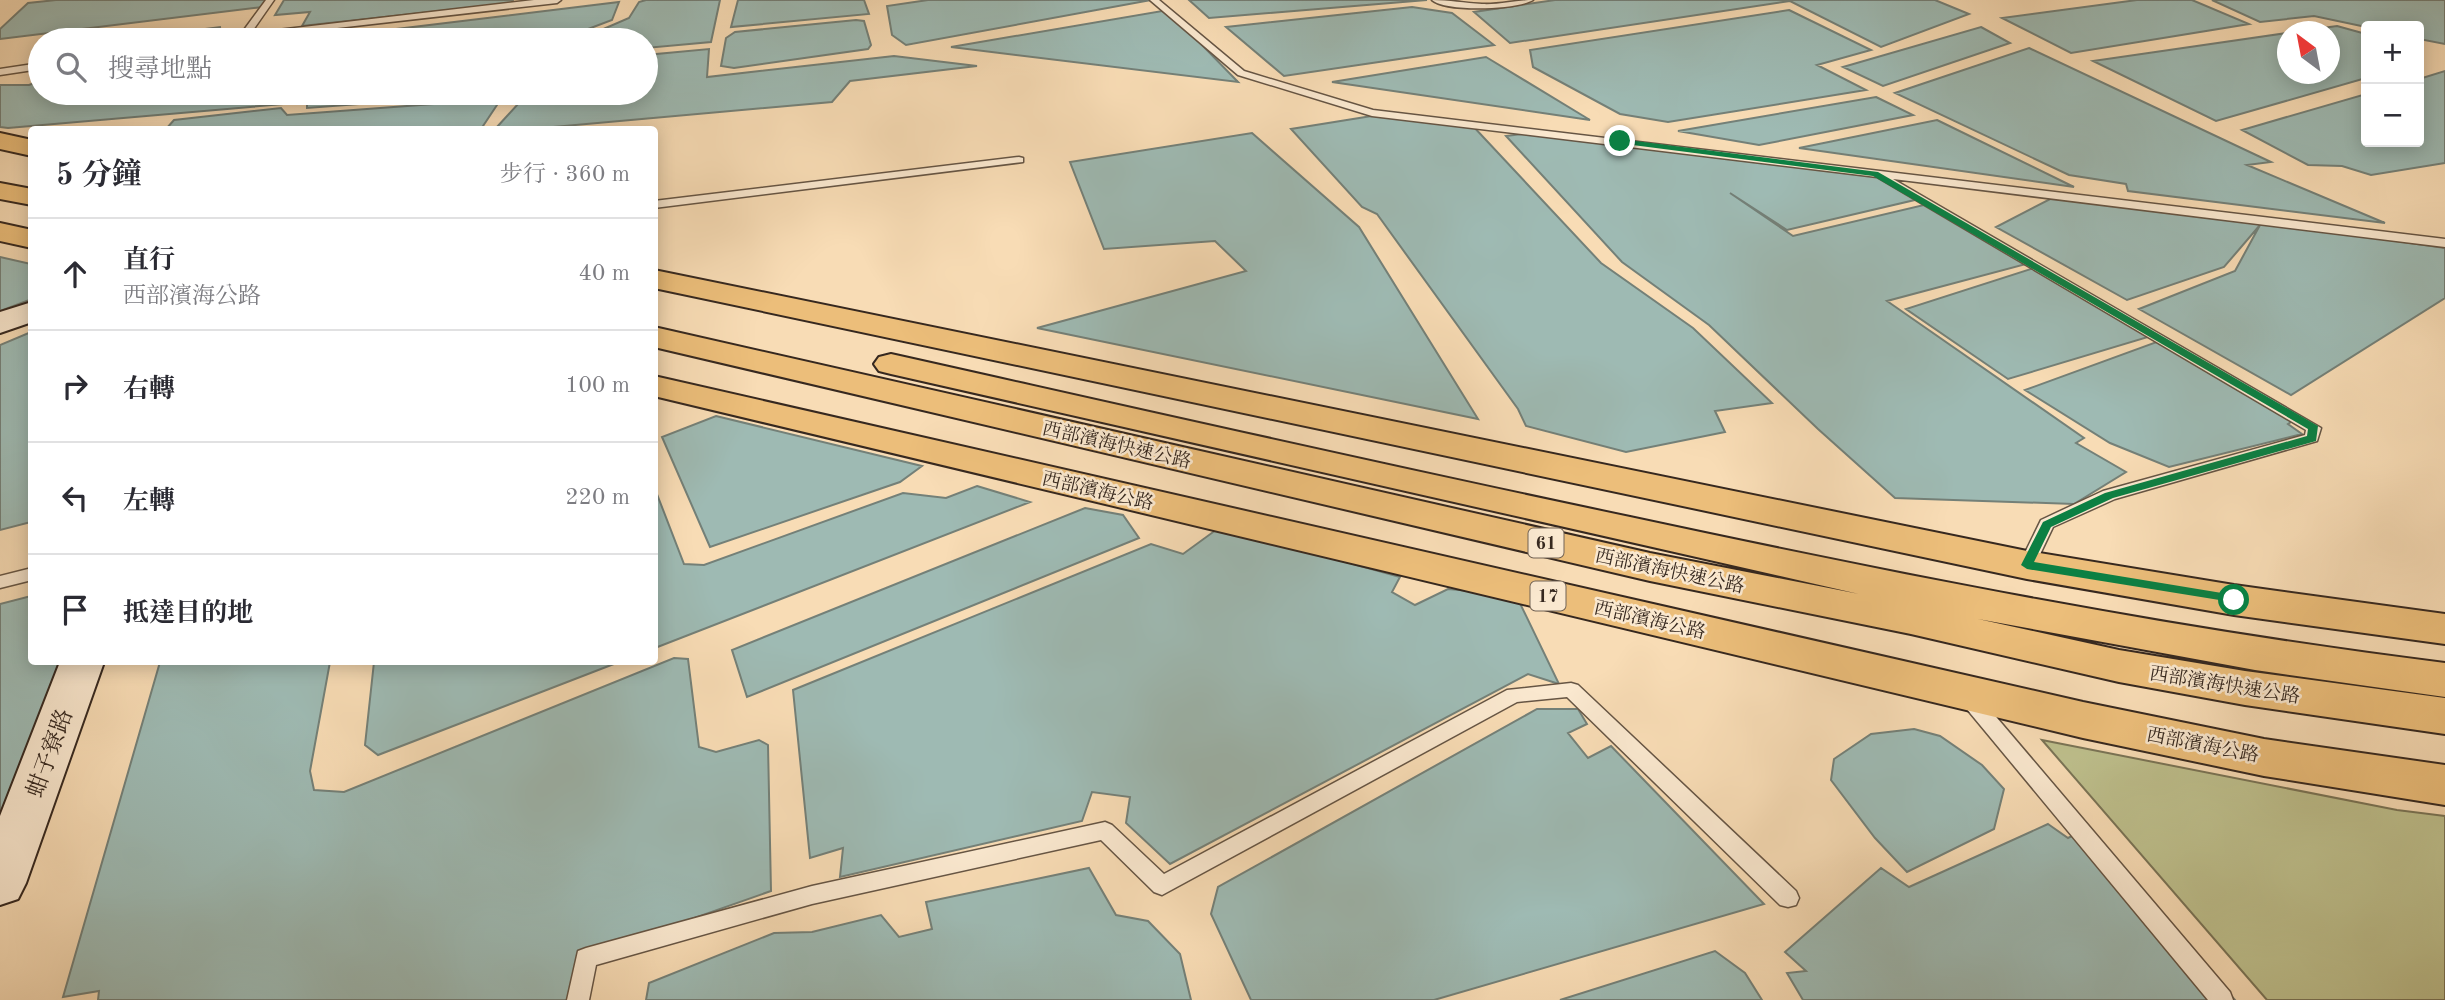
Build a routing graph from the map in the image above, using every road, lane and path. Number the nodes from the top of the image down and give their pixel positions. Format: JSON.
{"nodes":[{"id":1,"x":270,"y":0,"type":"edge"},
{"id":2,"x":557,"y":0,"type":"edge"},
{"id":3,"x":1154,"y":0,"type":"edge"},
{"id":4,"x":1436,"y":0,"type":"edge"},
{"id":5,"x":1529,"y":0,"type":"edge"},
{"id":6,"x":250,"y":28,"type":"edge"},
{"id":7,"x":314,"y":28,"type":"edge"},
{"id":8,"x":28,"y":68,"type":"edge"},
{"id":9,"x":0,"y":72,"type":"edge"},
{"id":10,"x":0,"y":142,"type":"edge"},
{"id":11,"x":28,"y":147,"type":"edge"},
{"id":12,"x":1018,"y":160,"type":"dead end"},
{"id":13,"x":0,"y":170,"type":"edge"},
{"id":14,"x":1875,"y":173,"type":"junction"},
{"id":15,"x":28,"y":176,"type":"edge"},
{"id":16,"x":0,"y":191,"type":"edge"},
{"id":17,"x":28,"y":196,"type":"edge"},
{"id":18,"x":658,"y":205,"type":"edge"},
{"id":19,"x":0,"y":232,"type":"edge"},
{"id":20,"x":28,"y":238,"type":"edge"},
{"id":21,"x":2445,"y":243,"type":"edge"},
{"id":22,"x":658,"y":279,"type":"edge"},
{"id":23,"x":28,"y":312,"type":"edge"},
{"id":24,"x":658,"y":312,"type":"edge"},
{"id":25,"x":0,"y":323,"type":"edge"},
{"id":26,"x":658,"y":338,"type":"edge"},
{"id":27,"x":658,"y":387,"type":"edge"},
{"id":28,"x":2027,"y":565,"type":"junction"},
{"id":29,"x":28,"y":575,"type":"edge"},
{"id":30,"x":0,"y":582,"type":"edge"},
{"id":31,"x":2445,"y":629,"type":"edge"},
{"id":32,"x":81,"y":665,"type":"edge"},
{"id":33,"x":2445,"y":680,"type":"edge"},
{"id":34,"x":1964,"y":693,"type":"junction"},
{"id":35,"x":2445,"y":716,"type":"edge"},
{"id":36,"x":2445,"y":785,"type":"edge"},
{"id":37,"x":0,"y":883,"type":"edge"},
{"id":38,"x":1788,"y":898,"type":"dead end"},
{"id":39,"x":578,"y":1000,"type":"edge"},
{"id":40,"x":2222,"y":1000,"type":"edge"}],
"edges":[{"from":1,"to":6,"type":"lane"},
{"from":2,"to":7,"type":"lane"},
{"from":3,"to":14,"type":"lane"},
{"from":4,"to":5,"type":"lane"},
{"from":8,"to":9,"type":"lane"},
{"from":10,"to":11,"type":"main road"},
{"from":12,"to":18,"type":"lane"},
{"from":13,"to":15,"type":"main road"},
{"from":14,"to":21,"type":"lane"},
{"from":14,"to":28,"type":"lane"},
{"from":16,"to":17,"type":"main road"},
{"from":19,"to":20,"type":"main road"},
{"from":22,"to":28,"type":"main road"},
{"from":23,"to":25,"type":"street"},
{"from":24,"to":33,"type":"main road","name":"西部濱海快速公路","number":"61"},
{"from":26,"to":35,"type":"main road","name":"西部濱海快速公路","number":"61"},
{"from":27,"to":34,"type":"main road","name":"西部濱海公路","number":"17"},
{"from":28,"to":31,"type":"main road"},
{"from":29,"to":30,"type":"lane"},
{"from":32,"to":37,"type":"street","name":"蚶子寮路"},
{"from":34,"to":36,"type":"main road","name":"西部濱海公路","number":"17"},
{"from":34,"to":40,"type":"lane"},
{"from":38,"to":39,"type":"lane"}]}
